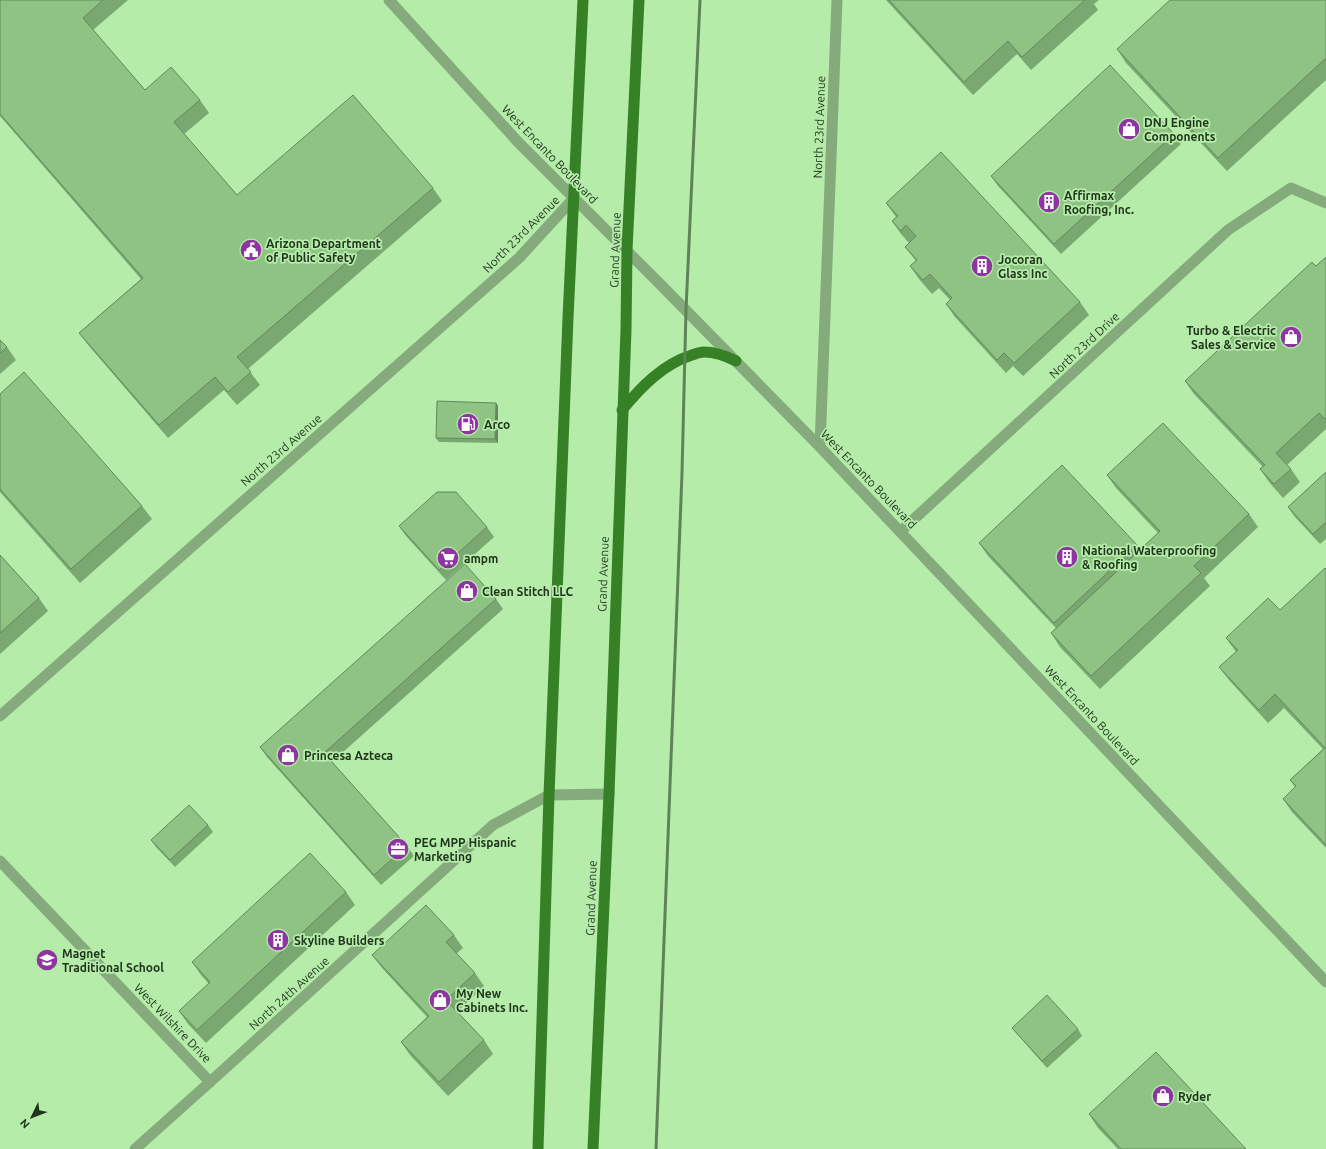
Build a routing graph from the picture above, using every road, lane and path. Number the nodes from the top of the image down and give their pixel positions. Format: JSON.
{"nodes":[{"id":1,"x":389,"y":0,"type":"edge"},
{"id":2,"x":583,"y":0,"type":"edge"},
{"id":3,"x":639,"y":0,"type":"edge"},
{"id":4,"x":837,"y":0,"type":"edge"},
{"id":5,"x":574,"y":198,"type":"junction"},
{"id":6,"x":1326,"y":203,"type":"edge"},
{"id":7,"x":627,"y":250,"type":"junction"},
{"id":8,"x":736,"y":361,"type":"junction"},
{"id":9,"x":622,"y":410,"type":"junction"},
{"id":10,"x":820,"y":447,"type":"junction"},
{"id":11,"x":901,"y":531,"type":"junction"},
{"id":12,"x":0,"y":716,"type":"edge"},
{"id":13,"x":609,"y":794,"type":"junction"},
{"id":14,"x":549,"y":795,"type":"junction"},
{"id":15,"x":0,"y":861,"type":"edge"},
{"id":16,"x":1326,"y":982,"type":"edge"},
{"id":17,"x":210,"y":1082,"type":"junction"},
{"id":18,"x":135,"y":1149,"type":"edge"},
{"id":19,"x":538,"y":1149,"type":"edge"},
{"id":20,"x":593,"y":1149,"type":"edge"}],
"edges":[{"from":1,"to":5,"type":"street","name":"West Encanto Boulevard"},
{"from":2,"to":5,"type":"main road"},
{"from":3,"to":7,"type":"main road","name":"Grand Avenue"},
{"from":4,"to":10,"type":"street","name":"North 23rd Avenue"},
{"from":5,"to":7,"type":"street","name":"West Encanto Boulevard"},
{"from":5,"to":12,"type":"street","name":"North 23rd Avenue"},
{"from":5,"to":14,"type":"main road"},
{"from":6,"to":11,"type":"street","name":"North 23rd Drive"},
{"from":7,"to":8,"type":"street","name":"West Encanto Boulevard"},
{"from":7,"to":9,"type":"main road","name":"Grand Avenue"},
{"from":8,"to":9,"type":"main road"},
{"from":8,"to":10,"type":"street","name":"West Encanto Boulevard"},
{"from":9,"to":13,"type":"main road","name":"Grand Avenue"},
{"from":10,"to":11,"type":"street","name":"West Encanto Boulevard"},
{"from":11,"to":16,"type":"street","name":"West Encanto Boulevard"},
{"from":13,"to":14,"type":"street","name":"North 24th Avenue"},
{"from":13,"to":20,"type":"main road","name":"Grand Avenue"},
{"from":14,"to":17,"type":"street","name":"North 24th Avenue"},
{"from":14,"to":19,"type":"main road"},
{"from":15,"to":17,"type":"street","name":"West Wilshire Drive"},
{"from":17,"to":18,"type":"street","name":"North 24th Avenue"}]}
